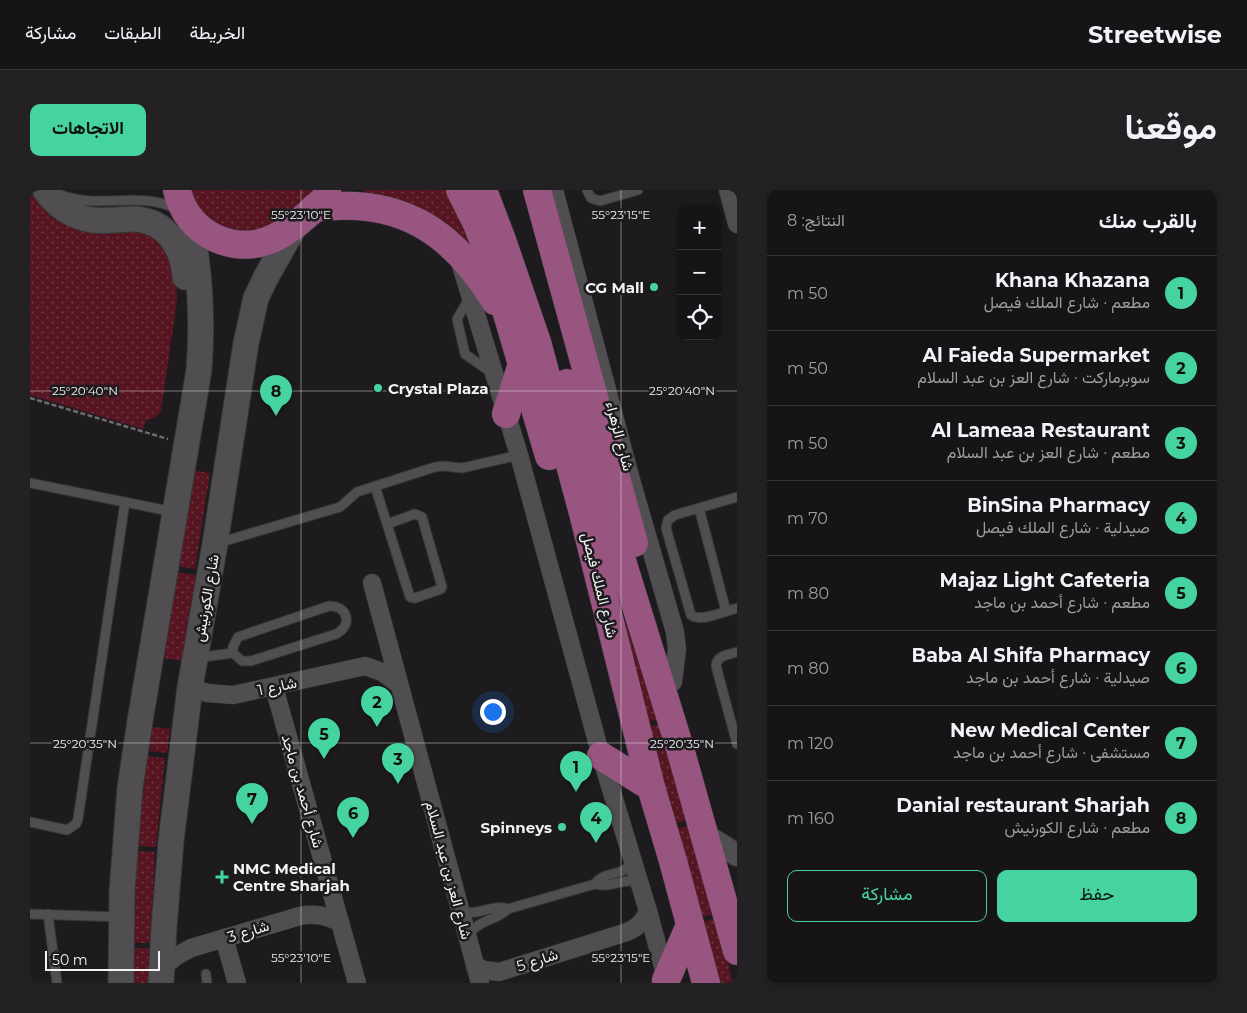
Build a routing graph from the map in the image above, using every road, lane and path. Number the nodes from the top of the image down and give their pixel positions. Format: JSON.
{"nodes":[{"id":1,"x":45,"y":190,"type":"edge"},
{"id":2,"x":49,"y":190,"type":"edge"},
{"id":3,"x":334,"y":190,"type":"edge"},
{"id":4,"x":460,"y":190,"type":"edge"},
{"id":5,"x":537,"y":190,"type":"edge"},
{"id":6,"x":554,"y":190,"type":"edge"},
{"id":7,"x":587,"y":190,"type":"edge"},
{"id":8,"x":638,"y":190,"type":"edge"},
{"id":9,"x":728,"y":190,"type":"edge"},
{"id":10,"x":493,"y":192,"type":"edge"},
{"id":11,"x":184,"y":207,"type":"edge"},
{"id":12,"x":305,"y":216,"type":"junction"},
{"id":13,"x":737,"y":224,"type":"edge"},
{"id":14,"x":456,"y":249,"type":"junction"},
{"id":15,"x":509,"y":324,"type":"junction"},
{"id":16,"x":521,"y":367,"type":"junction"},
{"id":17,"x":200,"y":370,"type":"junction"},
{"id":18,"x":30,"y":398,"type":"edge"},
{"id":19,"x":506,"y":414,"type":"junction"},
{"id":20,"x":187,"y":444,"type":"junction"},
{"id":21,"x":519,"y":455,"type":"junction"},
{"id":22,"x":30,"y":483,"type":"edge"},
{"id":23,"x":374,"y":486,"type":"junction"},
{"id":24,"x":736,"y":500,"type":"edge"},
{"id":25,"x":124,"y":502,"type":"junction"},
{"id":26,"x":699,"y":508,"type":"junction"},
{"id":27,"x":174,"y":512,"type":"junction"},
{"id":28,"x":387,"y":524,"type":"junction"},
{"id":29,"x":215,"y":544,"type":"junction"},
{"id":30,"x":372,"y":583,"type":"dead end"},
{"id":31,"x":737,"y":608,"type":"edge"},
{"id":32,"x":726,"y":611,"type":"junction"},
{"id":33,"x":386,"y":637,"type":"junction"},
{"id":34,"x":737,"y":652,"type":"edge"},
{"id":35,"x":233,"y":653,"type":"junction"},
{"id":36,"x":195,"y":658,"type":"junction"},
{"id":37,"x":365,"y":666,"type":"junction"},
{"id":38,"x":673,"y":682,"type":"junction"},
{"id":39,"x":397,"y":683,"type":"junction"},
{"id":40,"x":190,"y":687,"type":"junction"},
{"id":41,"x":274,"y":687,"type":"junction"},
{"id":42,"x":634,"y":720,"type":"junction"},
{"id":43,"x":737,"y":744,"type":"edge"},
{"id":44,"x":679,"y":745,"type":"junction"},
{"id":45,"x":601,"y":756,"type":"junction"},
{"id":46,"x":651,"y":787,"type":"junction"},
{"id":47,"x":30,"y":822,"type":"edge"},
{"id":48,"x":704,"y":834,"type":"junction"},
{"id":49,"x":737,"y":855,"type":"edge"},
{"id":50,"x":633,"y":861,"type":"junction"},
{"id":51,"x":639,"y":882,"type":"junction"},
{"id":52,"x":595,"y":884,"type":"junction"},
{"id":53,"x":460,"y":909,"type":"junction"},
{"id":54,"x":508,"y":909,"type":"junction"},
{"id":55,"x":648,"y":910,"type":"junction"},
{"id":56,"x":30,"y":914,"type":"edge"},
{"id":57,"x":48,"y":914,"type":"junction"},
{"id":58,"x":121,"y":917,"type":"junction"},
{"id":59,"x":340,"y":923,"type":"junction"},
{"id":60,"x":690,"y":925,"type":"junction"},
{"id":61,"x":467,"y":936,"type":"junction"},
{"id":62,"x":224,"y":938,"type":"junction"},
{"id":63,"x":736,"y":940,"type":"edge"},
{"id":64,"x":475,"y":966,"type":"junction"},
{"id":65,"x":161,"y":976,"type":"edge"},
{"id":66,"x":667,"y":981,"type":"edge"},
{"id":67,"x":58,"y":983,"type":"edge"},
{"id":68,"x":121,"y":983,"type":"edge"},
{"id":69,"x":237,"y":983,"type":"edge"},
{"id":70,"x":357,"y":983,"type":"edge"},
{"id":71,"x":480,"y":983,"type":"edge"},
{"id":72,"x":706,"y":983,"type":"edge"}],
"edges":[{"from":1,"to":17,"type":"main road"},
{"from":2,"to":11,"type":"lane"},
{"from":3,"to":12,"type":"main road"},
{"from":4,"to":15,"type":"main road"},
{"from":5,"to":38,"type":"main road"},
{"from":6,"to":38,"type":"street","name":"شارع الزهراء"},
{"from":7,"to":8,"type":"lane"},
{"from":9,"to":13,"type":"street"},
{"from":10,"to":42,"type":"main road","name":"شارع الملك فيصل"},
{"from":10,"to":44,"type":"main road","name":"شارع الملك فيصل"},
{"from":11,"to":12,"type":"main road"},
{"from":11,"to":17,"type":"main road"},
{"from":12,"to":14,"type":"main road"},
{"from":12,"to":29,"type":"main road","name":"شارع الكورنيش"},
{"from":14,"to":15,"type":"main road"},
{"from":14,"to":19,"type":"street"},
{"from":15,"to":16,"type":"main road"},
{"from":16,"to":19,"type":"main road"},
{"from":16,"to":42,"type":"main road"},
{"from":17,"to":20,"type":"main road"},
{"from":18,"to":20,"type":"path"},
{"from":19,"to":21,"type":"street"},
{"from":20,"to":27,"type":"main road"},
{"from":21,"to":23,"type":"lane"},
{"from":21,"to":45,"type":"street"},
{"from":22,"to":25,"type":"lane"},
{"from":23,"to":28,"type":"lane"},
{"from":23,"to":29,"type":"lane"},
{"from":24,"to":26,"type":"lane"},
{"from":25,"to":27,"type":"lane"},
{"from":25,"to":47,"type":"lane"},
{"from":26,"to":32,"type":"lane"},
{"from":26,"to":32,"type":"lane"},
{"from":27,"to":58,"type":"main road"},
{"from":28,"to":28,"type":"lane"},
{"from":29,"to":36,"type":"main road","name":"شارع الكورنيش"},
{"from":30,"to":33,"type":"street","name":"شارع العز بن عبد السلام"},
{"from":31,"to":32,"type":"lane"},
{"from":33,"to":37,"type":"street"},
{"from":33,"to":39,"type":"street","name":"شارع العز بن عبد السلام"},
{"from":34,"to":43,"type":"lane"},
{"from":35,"to":35,"type":"lane"},
{"from":35,"to":36,"type":"lane"},
{"from":36,"to":40,"type":"main road","name":"شارع الكورنيش"},
{"from":37,"to":39,"type":"street"},
{"from":37,"to":41,"type":"street","name":"شارع 1"},
{"from":38,"to":44,"type":"main road"},
{"from":39,"to":53,"type":"street","name":"شارع العز بن عبد السلام"},
{"from":40,"to":41,"type":"street","name":"شارع 1"},
{"from":40,"to":65,"type":"main road","name":"شارع الكورنيش"},
{"from":41,"to":59,"type":"street","name":"شارع أحمد بن ماجد"},
{"from":42,"to":46,"type":"main road","name":"شارع الملك فيصل"},
{"from":44,"to":48,"type":"main road","name":"شارع الملك فيصل"},
{"from":45,"to":46,"type":"main road"},
{"from":45,"to":50,"type":"street"},
{"from":46,"to":60,"type":"main road","name":"شارع الملك فيصل"},
{"from":48,"to":49,"type":"street"},
{"from":48,"to":63,"type":"main road","name":"شارع الملك فيصل"},
{"from":50,"to":51,"type":"street"},
{"from":50,"to":52,"type":"lane"},
{"from":51,"to":52,"type":"lane"},
{"from":51,"to":55,"type":"street"},
{"from":52,"to":54,"type":"lane"},
{"from":53,"to":54,"type":"lane"},
{"from":53,"to":61,"type":"street","name":"شارع العز بن عبد السلام"},
{"from":54,"to":61,"type":"lane"},
{"from":55,"to":64,"type":"street","name":"شارع 5"},
{"from":55,"to":66,"type":"street"},
{"from":56,"to":57,"type":"lane"},
{"from":57,"to":58,"type":"lane"},
{"from":57,"to":67,"type":"lane"},
{"from":58,"to":68,"type":"main road"},
{"from":59,"to":62,"type":"street","name":"شارع 3"},
{"from":59,"to":70,"type":"street","name":"شارع أحمد بن ماجد"},
{"from":60,"to":66,"type":"main road"},
{"from":60,"to":72,"type":"main road","name":"شارع الملك فيصل"},
{"from":61,"to":64,"type":"street","name":"شارع العز بن عبد السلام"},
{"from":62,"to":65,"type":"street","name":"شارع 3"},
{"from":62,"to":69,"type":"street"},
{"from":64,"to":71,"type":"street","name":"شارع العز بن عبد السلام"}]}
